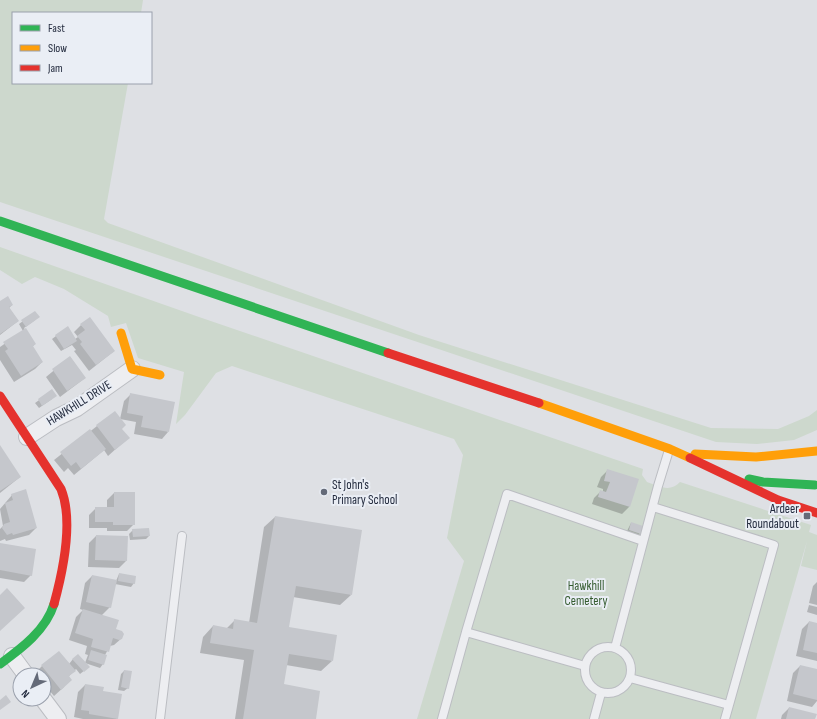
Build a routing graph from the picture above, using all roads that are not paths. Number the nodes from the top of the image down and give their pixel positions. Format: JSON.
{"nodes":[{"id":1,"x":0,"y":221,"type":"edge"},
{"id":2,"x":121,"y":333,"type":"dead end"},
{"id":3,"x":132,"y":368,"type":"junction"},
{"id":4,"x":160,"y":375,"type":"dead end"},
{"id":5,"x":0,"y":396,"type":"edge"},
{"id":6,"x":27,"y":438,"type":"junction"},
{"id":7,"x":674,"y":451,"type":"junction"},
{"id":8,"x":817,"y":452,"type":"edge"},
{"id":9,"x":809,"y":460,"type":"dead end"},
{"id":10,"x":724,"y":473,"type":"junction"},
{"id":11,"x":808,"y":474,"type":"dead end"},
{"id":12,"x":816,"y":485,"type":"edge"},
{"id":13,"x":653,"y":507,"type":"junction"},
{"id":14,"x":817,"y":513,"type":"edge"},
{"id":15,"x":182,"y":536,"type":"dead end"},
{"id":16,"x":643,"y":541,"type":"junction"},
{"id":17,"x":466,"y":632,"type":"junction"},
{"id":18,"x":615,"y":648,"type":"junction"},
{"id":19,"x":6,"y":660,"type":"edge"},
{"id":20,"x":585,"y":666,"type":"junction"},
{"id":21,"x":15,"y":667,"type":"edge"},
{"id":22,"x":630,"y":678,"type":"junction"},
{"id":23,"x":601,"y":693,"type":"junction"},
{"id":24,"x":729,"y":704,"type":"junction"},
{"id":25,"x":49,"y":707,"type":"edge"},
{"id":26,"x":58,"y":719,"type":"edge"},
{"id":27,"x":160,"y":719,"type":"edge"},
{"id":28,"x":442,"y":719,"type":"edge"},
{"id":29,"x":594,"y":719,"type":"edge"},
{"id":30,"x":724,"y":719,"type":"edge"}],
"edges":[{"from":1,"to":7,"type":"main road"},
{"from":2,"to":3,"type":"main road"},
{"from":3,"to":4,"type":"main road"},
{"from":3,"to":6,"type":"street","name":"HAWKHILL DRIVE"},
{"from":5,"to":6,"type":"main road"},
{"from":6,"to":19,"type":"main road"},
{"from":7,"to":8,"type":"main road"},
{"from":7,"to":10,"type":"main road"},
{"from":7,"to":13,"type":"lane"},
{"from":8,"to":9,"type":"main road"},
{"from":10,"to":12,"type":"main road"},
{"from":10,"to":14,"type":"main road"},
{"from":11,"to":12,"type":"main road"},
{"from":13,"to":16,"type":"lane"},
{"from":13,"to":24,"type":"lane"},
{"from":15,"to":27,"type":"lane"},
{"from":16,"to":17,"type":"lane"},
{"from":16,"to":18,"type":"lane"},
{"from":17,"to":20,"type":"lane"},
{"from":17,"to":28,"type":"lane"},
{"from":18,"to":20,"type":"lane"},
{"from":18,"to":22,"type":"lane"},
{"from":19,"to":21,"type":"street"},
{"from":20,"to":23,"type":"lane"},
{"from":22,"to":23,"type":"lane"},
{"from":22,"to":24,"type":"lane"},
{"from":23,"to":29,"type":"lane"},
{"from":24,"to":30,"type":"lane"},
{"from":25,"to":26,"type":"street"}]}
